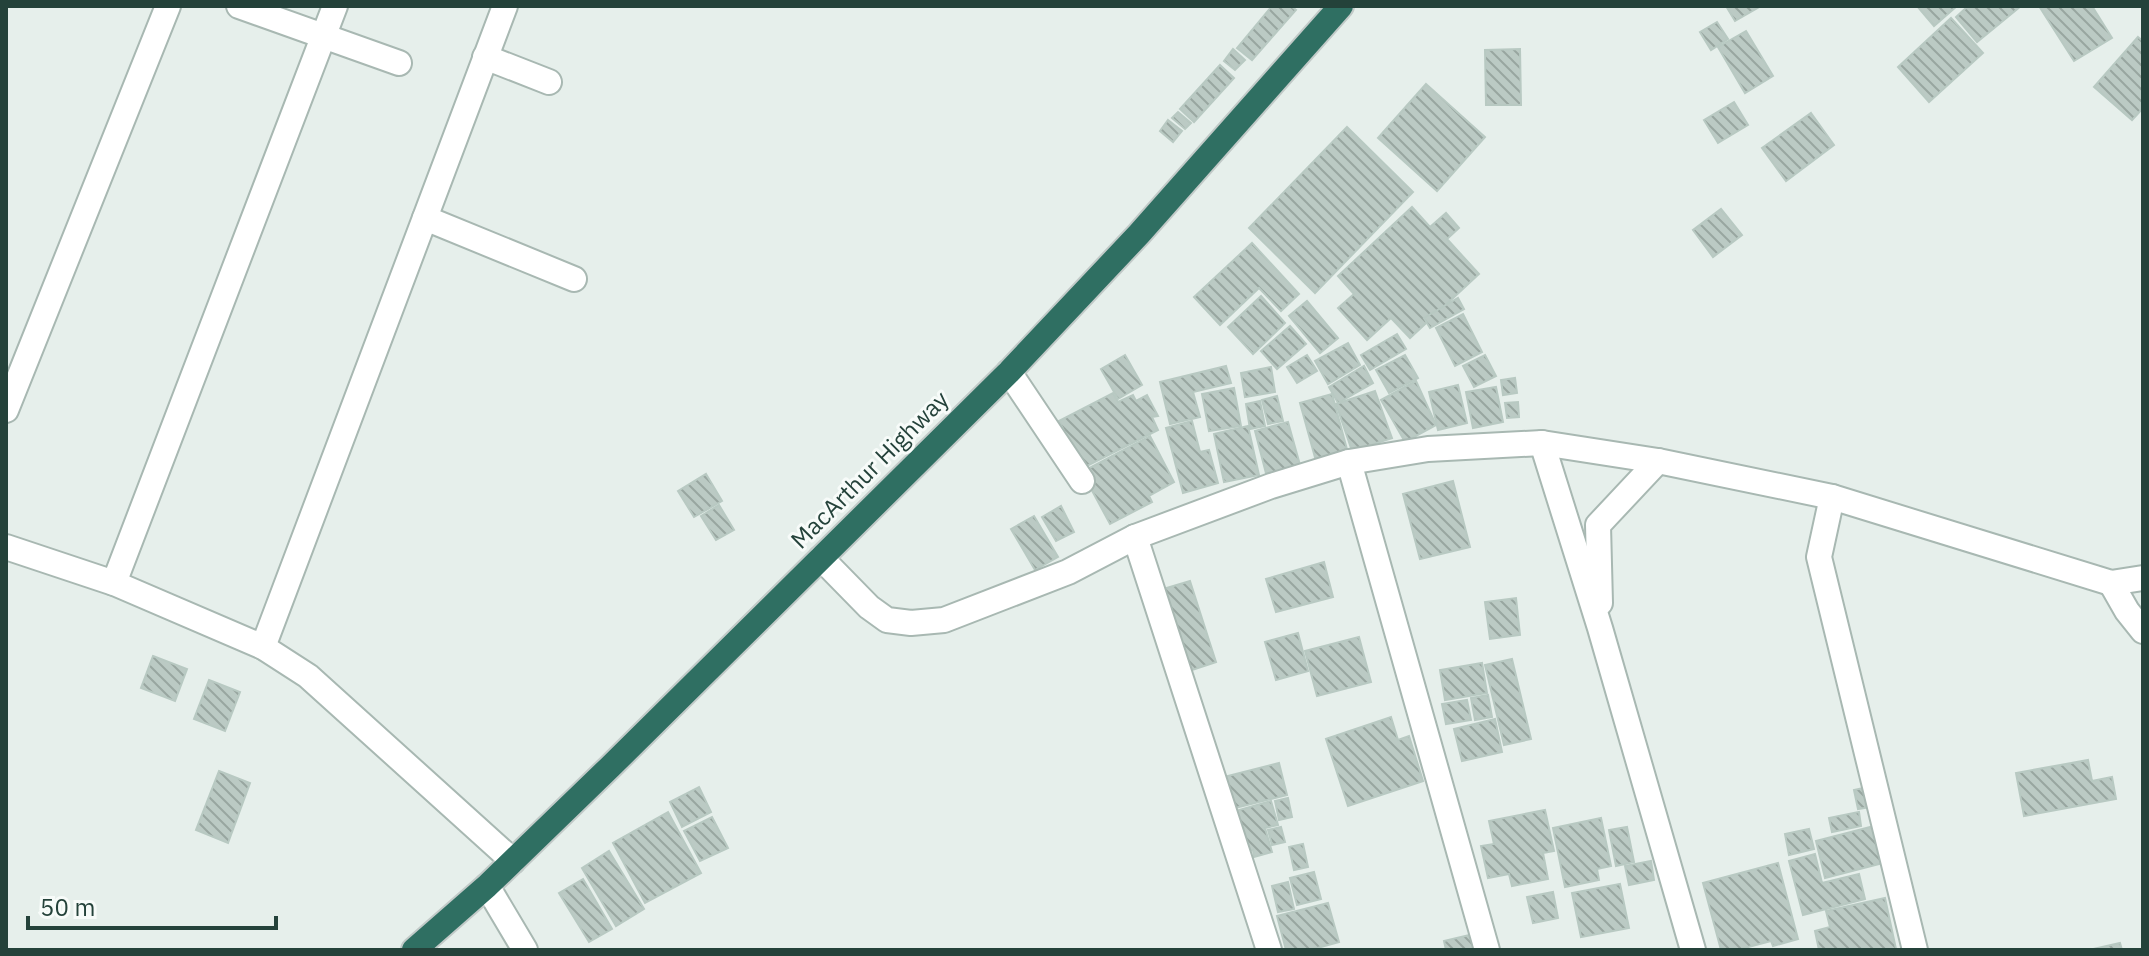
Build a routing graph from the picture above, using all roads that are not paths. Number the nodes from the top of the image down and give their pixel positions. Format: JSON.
{"nodes":[{"id":1,"x":168,"y":6,"type":"edge"},
{"id":2,"x":239,"y":6,"type":"edge"},
{"id":3,"x":335,"y":6,"type":"edge"},
{"id":4,"x":505,"y":6,"type":"edge"},
{"id":5,"x":1341,"y":6,"type":"edge"},
{"id":6,"x":324,"y":35,"type":"junction"},
{"id":7,"x":485,"y":57,"type":"junction"},
{"id":8,"x":399,"y":63,"type":"dead end"},
{"id":9,"x":549,"y":82,"type":"dead end"},
{"id":10,"x":425,"y":218,"type":"junction"},
{"id":11,"x":574,"y":279,"type":"dead end"},
{"id":12,"x":1009,"y":372,"type":"junction"},
{"id":13,"x":6,"y":410,"type":"edge"},
{"id":14,"x":1542,"y":443,"type":"junction"},
{"id":15,"x":1658,"y":461,"type":"junction"},
{"id":16,"x":1349,"y":462,"type":"junction"},
{"id":17,"x":1082,"y":481,"type":"dead end"},
{"id":18,"x":1832,"y":497,"type":"junction"},
{"id":19,"x":1135,"y":537,"type":"junction"},
{"id":20,"x":6,"y":547,"type":"edge"},
{"id":21,"x":821,"y":558,"type":"junction"},
{"id":22,"x":2143,"y":578,"type":"edge"},
{"id":23,"x":114,"y":583,"type":"junction"},
{"id":24,"x":2111,"y":583,"type":"junction"},
{"id":25,"x":1600,"y":628,"type":"junction"},
{"id":26,"x":2143,"y":631,"type":"edge"},
{"id":27,"x":263,"y":647,"type":"junction"},
{"id":28,"x":513,"y":861,"type":"junction"},
{"id":29,"x":487,"y":886,"type":"junction"},
{"id":30,"x":414,"y":950,"type":"edge"},
{"id":31,"x":525,"y":950,"type":"edge"},
{"id":32,"x":1269,"y":950,"type":"edge"},
{"id":33,"x":1487,"y":950,"type":"edge"},
{"id":34,"x":1693,"y":950,"type":"edge"},
{"id":35,"x":1915,"y":950,"type":"edge"}],
"edges":[{"from":1,"to":13,"type":"street"},
{"from":2,"to":6,"type":"street"},
{"from":3,"to":6,"type":"street"},
{"from":4,"to":7,"type":"street"},
{"from":5,"to":12,"type":"highway","name":"MacArthur Highway"},
{"from":6,"to":8,"type":"street"},
{"from":6,"to":23,"type":"street"},
{"from":7,"to":9,"type":"street"},
{"from":7,"to":10,"type":"street"},
{"from":10,"to":11,"type":"street"},
{"from":10,"to":27,"type":"street"},
{"from":12,"to":17,"type":"street"},
{"from":12,"to":21,"type":"highway","name":"MacArthur Highway"},
{"from":14,"to":15,"type":"street"},
{"from":14,"to":16,"type":"street"},
{"from":14,"to":25,"type":"street"},
{"from":15,"to":18,"type":"street"},
{"from":15,"to":25,"type":"street"},
{"from":16,"to":19,"type":"street"},
{"from":16,"to":33,"type":"street"},
{"from":18,"to":24,"type":"street"},
{"from":18,"to":35,"type":"street"},
{"from":19,"to":21,"type":"street"},
{"from":19,"to":32,"type":"street"},
{"from":20,"to":23,"type":"street"},
{"from":21,"to":28,"type":"highway","name":"MacArthur Highway"},
{"from":22,"to":24,"type":"street"},
{"from":23,"to":27,"type":"street"},
{"from":24,"to":26,"type":"street"},
{"from":25,"to":34,"type":"street"},
{"from":27,"to":28,"type":"street"},
{"from":28,"to":29,"type":"highway","name":"MacArthur Highway"},
{"from":29,"to":30,"type":"highway","name":"MacArthur Highway"},
{"from":29,"to":31,"type":"street"}]}
